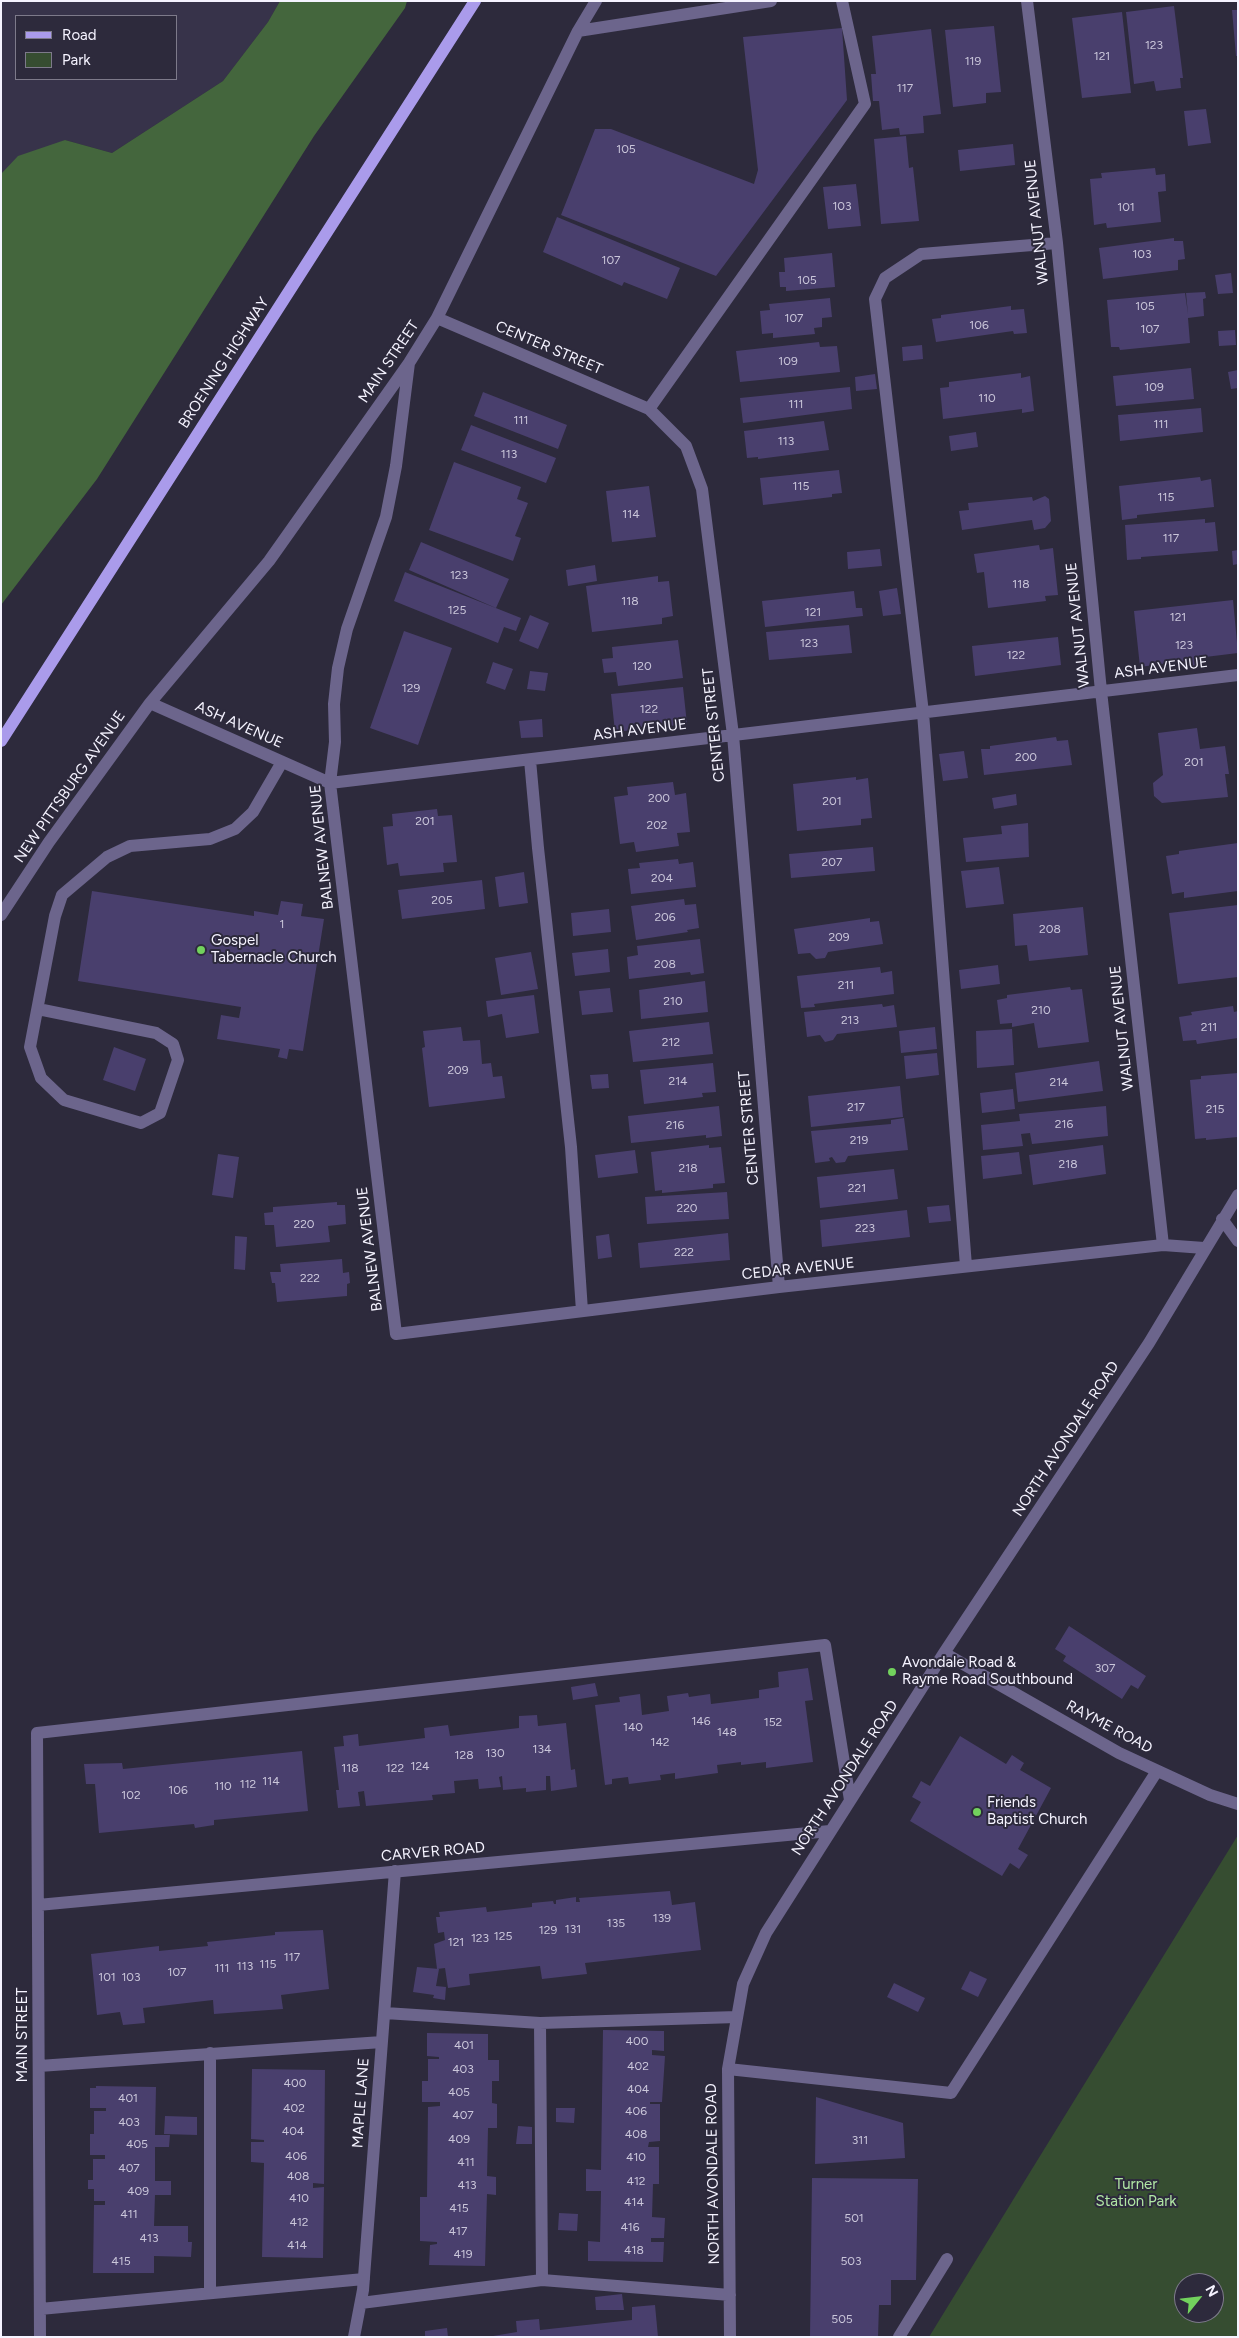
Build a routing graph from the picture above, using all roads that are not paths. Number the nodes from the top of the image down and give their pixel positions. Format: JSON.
{"nodes":[{"id":1,"x":475,"y":1,"type":"edge"},
{"id":2,"x":596,"y":1,"type":"edge"},
{"id":3,"x":771,"y":1,"type":"edge"},
{"id":4,"x":842,"y":1,"type":"edge"},
{"id":5,"x":1028,"y":1,"type":"edge"},
{"id":6,"x":578,"y":31,"type":"junction"},
{"id":7,"x":1057,"y":244,"type":"junction"},
{"id":8,"x":437,"y":318,"type":"junction"},
{"id":9,"x":410,"y":363,"type":"junction"},
{"id":10,"x":649,"y":409,"type":"junction"},
{"id":11,"x":1238,"y":676,"type":"edge"},
{"id":12,"x":1101,"y":692,"type":"junction"},
{"id":13,"x":150,"y":703,"type":"junction"},
{"id":14,"x":923,"y":713,"type":"junction"},
{"id":15,"x":733,"y":735,"type":"junction"},
{"id":16,"x":1,"y":742,"type":"edge"},
{"id":17,"x":530,"y":760,"type":"junction"},
{"id":18,"x":282,"y":762,"type":"junction"},
{"id":19,"x":330,"y":783,"type":"junction"},
{"id":20,"x":1,"y":916,"type":"edge"},
{"id":21,"x":38,"y":1009,"type":"junction"},
{"id":22,"x":1238,"y":1195,"type":"edge"},
{"id":23,"x":1222,"y":1219,"type":"junction"},
{"id":24,"x":1238,"y":1241,"type":"edge"},
{"id":25,"x":1163,"y":1245,"type":"junction"},
{"id":26,"x":1204,"y":1248,"type":"junction"},
{"id":27,"x":966,"y":1266,"type":"junction"},
{"id":28,"x":779,"y":1287,"type":"junction"},
{"id":29,"x":582,"y":1311,"type":"junction"},
{"id":30,"x":396,"y":1334,"type":"joint"},
{"id":31,"x":944,"y":1653,"type":"junction"},
{"id":32,"x":1157,"y":1771,"type":"junction"},
{"id":33,"x":850,"y":1800,"type":"junction"},
{"id":34,"x":1238,"y":1804,"type":"edge"},
{"id":35,"x":830,"y":1832,"type":"junction"},
{"id":36,"x":395,"y":1871,"type":"junction"},
{"id":37,"x":38,"y":1905,"type":"junction"},
{"id":38,"x":384,"y":2012,"type":"junction"},
{"id":39,"x":738,"y":2017,"type":"junction"},
{"id":40,"x":540,"y":2023,"type":"junction"},
{"id":41,"x":382,"y":2042,"type":"junction"},
{"id":42,"x":210,"y":2053,"type":"junction"},
{"id":43,"x":39,"y":2066,"type":"junction"},
{"id":44,"x":728,"y":2069,"type":"junction"},
{"id":45,"x":947,"y":2259,"type":"dead end"},
{"id":46,"x":364,"y":2279,"type":"junction"},
{"id":47,"x":542,"y":2280,"type":"junction"},
{"id":48,"x":210,"y":2293,"type":"junction"},
{"id":49,"x":730,"y":2296,"type":"junction"},
{"id":50,"x":360,"y":2303,"type":"junction"},
{"id":51,"x":40,"y":2308,"type":"junction"},
{"id":52,"x":40,"y":2337,"type":"edge"},
{"id":53,"x":354,"y":2337,"type":"edge"},
{"id":54,"x":730,"y":2337,"type":"edge"},
{"id":55,"x":899,"y":2337,"type":"edge"}],
"edges":[{"from":1,"to":16,"type":"main road","name":"BROENING HIGHWAY"},
{"from":2,"to":6,"type":"street","name":"MAIN STREET"},
{"from":3,"to":6,"type":"street"},
{"from":4,"to":10,"type":"street"},
{"from":5,"to":7,"type":"street","name":"WALNUT AVENUE"},
{"from":6,"to":8,"type":"street","name":"MAIN STREET"},
{"from":7,"to":12,"type":"street","name":"WALNUT AVENUE"},
{"from":7,"to":14,"type":"street"},
{"from":8,"to":9,"type":"street","name":"MAIN STREET"},
{"from":8,"to":10,"type":"street","name":"CENTER STREET"},
{"from":9,"to":13,"type":"street","name":"MAIN STREET"},
{"from":9,"to":19,"type":"street","name":"BALNEW AVENUE"},
{"from":10,"to":15,"type":"street","name":"CENTER STREET"},
{"from":11,"to":12,"type":"street","name":"ASH AVENUE"},
{"from":12,"to":14,"type":"street","name":"ASH AVENUE"},
{"from":12,"to":25,"type":"street","name":"WALNUT AVENUE"},
{"from":13,"to":18,"type":"street","name":"ASH AVENUE"},
{"from":13,"to":20,"type":"street","name":"NEW PITTSBURG AVENUE"},
{"from":14,"to":15,"type":"street","name":"ASH AVENUE"},
{"from":14,"to":27,"type":"street"},
{"from":15,"to":17,"type":"street","name":"ASH AVENUE"},
{"from":15,"to":28,"type":"street","name":"CENTER STREET"},
{"from":17,"to":19,"type":"street","name":"ASH AVENUE"},
{"from":17,"to":29,"type":"street"},
{"from":18,"to":19,"type":"street","name":"ASH AVENUE"},
{"from":18,"to":21,"type":"street"},
{"from":19,"to":30,"type":"street","name":"BALNEW AVENUE"},
{"from":21,"to":21,"type":"street"},
{"from":22,"to":23,"type":"street","name":"NORTH AVONDALE ROAD"},
{"from":23,"to":24,"type":"street"},
{"from":23,"to":26,"type":"street","name":"NORTH AVONDALE ROAD"},
{"from":25,"to":26,"type":"street","name":"CEDAR AVENUE"},
{"from":25,"to":27,"type":"street","name":"CEDAR AVENUE"},
{"from":26,"to":31,"type":"street","name":"NORTH AVONDALE ROAD"},
{"from":27,"to":28,"type":"street","name":"CEDAR AVENUE"},
{"from":28,"to":29,"type":"street","name":"CEDAR AVENUE"},
{"from":29,"to":30,"type":"street","name":"CEDAR AVENUE"},
{"from":31,"to":32,"type":"street","name":"RAYME ROAD"},
{"from":31,"to":33,"type":"street","name":"NORTH AVONDALE ROAD"},
{"from":32,"to":34,"type":"street","name":"RAYME ROAD"},
{"from":32,"to":44,"type":"street"},
{"from":33,"to":35,"type":"street","name":"NORTH AVONDALE ROAD"},
{"from":33,"to":37,"type":"street","name":"MAIN STREET"},
{"from":35,"to":36,"type":"street","name":"CARVER ROAD"},
{"from":35,"to":39,"type":"street","name":"NORTH AVONDALE ROAD"},
{"from":36,"to":37,"type":"street","name":"CARVER ROAD"},
{"from":36,"to":38,"type":"street","name":"MAPLE LANE"},
{"from":37,"to":43,"type":"street","name":"MAIN STREET"},
{"from":38,"to":40,"type":"street"},
{"from":38,"to":41,"type":"street","name":"MAPLE LANE"},
{"from":39,"to":40,"type":"street"},
{"from":39,"to":44,"type":"street","name":"NORTH AVONDALE ROAD"},
{"from":40,"to":47,"type":"street"},
{"from":41,"to":42,"type":"street"},
{"from":41,"to":46,"type":"street","name":"MAPLE LANE"},
{"from":42,"to":43,"type":"street"},
{"from":42,"to":48,"type":"street"},
{"from":43,"to":51,"type":"street","name":"MAIN STREET"},
{"from":44,"to":49,"type":"street","name":"NORTH AVONDALE ROAD"},
{"from":45,"to":55,"type":"street"},
{"from":46,"to":48,"type":"street"},
{"from":46,"to":50,"type":"street","name":"MAPLE LANE"},
{"from":47,"to":49,"type":"street"},
{"from":47,"to":50,"type":"street"},
{"from":48,"to":51,"type":"street"},
{"from":49,"to":54,"type":"street","name":"NORTH AVONDALE ROAD"},
{"from":50,"to":53,"type":"street","name":"MAPLE LANE"},
{"from":51,"to":52,"type":"street","name":"MAIN STREET"}]}
